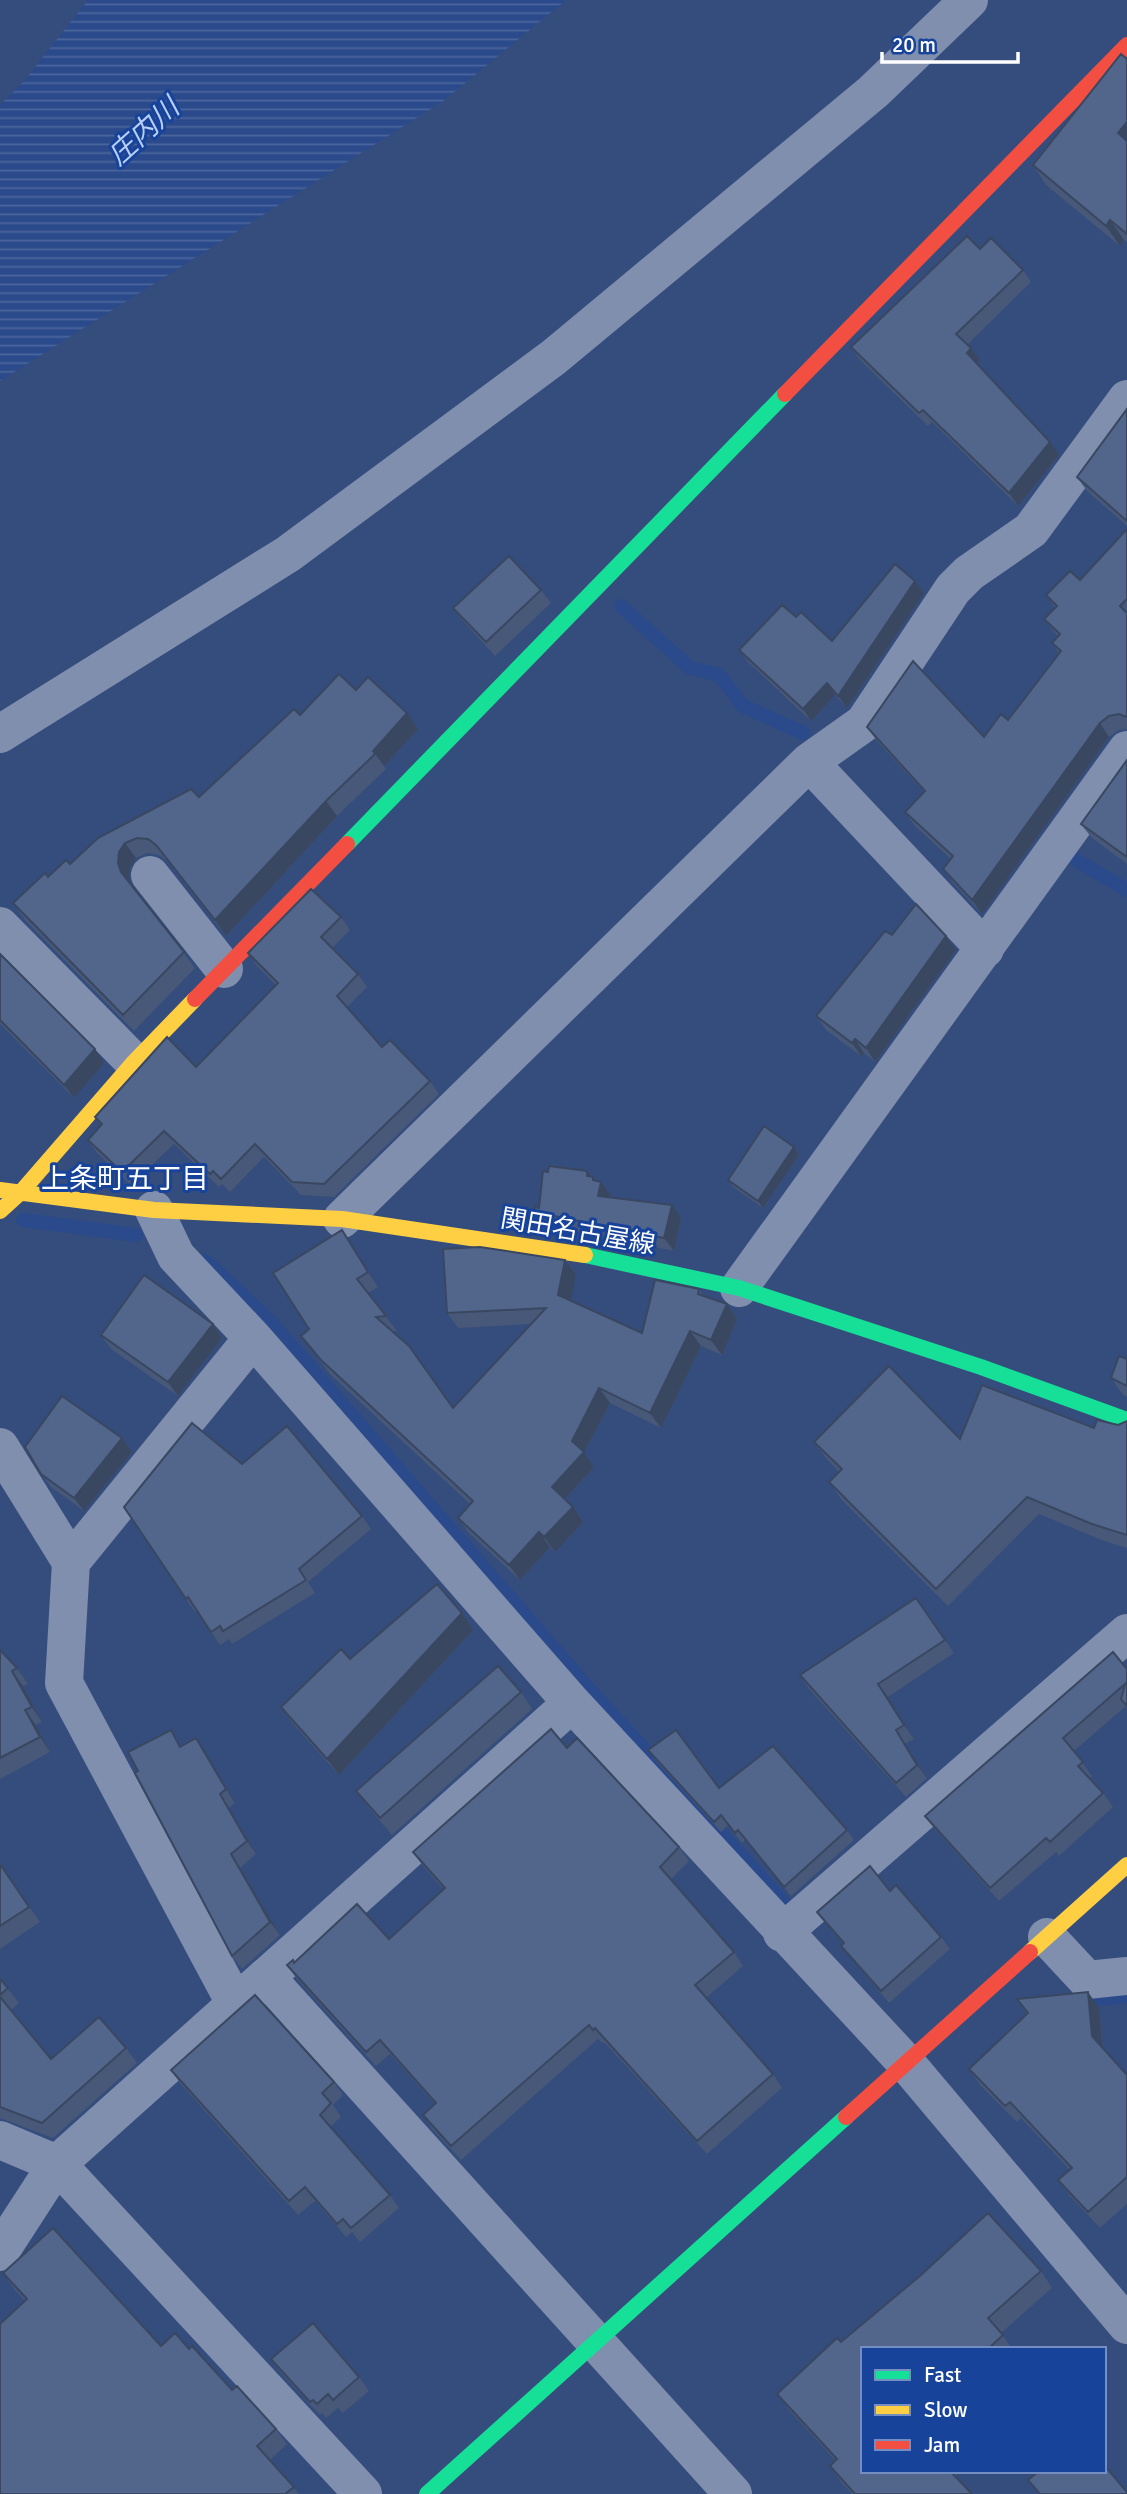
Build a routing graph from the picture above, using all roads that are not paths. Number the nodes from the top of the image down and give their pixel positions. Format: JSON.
{"nodes":[{"id":1,"x":969,"y":0,"type":"edge"},
{"id":2,"x":1127,"y":45,"type":"edge"},
{"id":3,"x":1127,"y":399,"type":"edge"},
{"id":4,"x":0,"y":734,"type":"edge"},
{"id":5,"x":1127,"y":750,"type":"edge"},
{"id":6,"x":808,"y":762,"type":"junction"},
{"id":7,"x":149,"y":875,"type":"dead end"},
{"id":8,"x":0,"y":926,"type":"edge"},
{"id":9,"x":985,"y":949,"type":"junction"},
{"id":10,"x":224,"y":969,"type":"junction"},
{"id":11,"x":134,"y":1062,"type":"junction"},
{"id":12,"x":0,"y":1191,"type":"edge"},
{"id":13,"x":22,"y":1191,"type":"junction"},
{"id":14,"x":154,"y":1210,"type":"junction"},
{"id":15,"x":0,"y":1211,"type":"edge"},
{"id":16,"x":342,"y":1219,"type":"junction"},
{"id":17,"x":739,"y":1288,"type":"junction"},
{"id":18,"x":253,"y":1338,"type":"junction"},
{"id":19,"x":1127,"y":1420,"type":"edge"},
{"id":20,"x":0,"y":1447,"type":"edge"},
{"id":21,"x":71,"y":1562,"type":"junction"},
{"id":22,"x":1127,"y":1633,"type":"edge"},
{"id":23,"x":572,"y":1703,"type":"junction"},
{"id":24,"x":1127,"y":1865,"type":"edge"},
{"id":25,"x":782,"y":1933,"type":"junction"},
{"id":26,"x":1047,"y":1937,"type":"junction"},
{"id":27,"x":1127,"y":1976,"type":"edge"},
{"id":28,"x":266,"y":1977,"type":"junction"},
{"id":29,"x":235,"y":2003,"type":"junction"},
{"id":30,"x":907,"y":2064,"type":"junction"},
{"id":31,"x":0,"y":2140,"type":"edge"},
{"id":32,"x":58,"y":2164,"type":"junction"},
{"id":33,"x":0,"y":2252,"type":"edge"},
{"id":34,"x":1127,"y":2325,"type":"edge"},
{"id":35,"x":598,"y":2343,"type":"junction"},
{"id":36,"x":363,"y":2494,"type":"edge"},
{"id":37,"x":427,"y":2494,"type":"edge"},
{"id":38,"x":733,"y":2494,"type":"edge"}],
"edges":[{"from":1,"to":4,"type":"street"},
{"from":2,"to":10,"type":"street"},
{"from":3,"to":6,"type":"street"},
{"from":5,"to":9,"type":"street"},
{"from":6,"to":9,"type":"street"},
{"from":6,"to":16,"type":"street"},
{"from":7,"to":10,"type":"street"},
{"from":8,"to":11,"type":"street"},
{"from":9,"to":17,"type":"street"},
{"from":10,"to":11,"type":"street"},
{"from":11,"to":13,"type":"street"},
{"from":12,"to":13,"type":"street","name":"関田名古屋線"},
{"from":13,"to":14,"type":"street","name":"関田名古屋線"},
{"from":13,"to":15,"type":"street"},
{"from":14,"to":16,"type":"street","name":"関田名古屋線"},
{"from":14,"to":18,"type":"street"},
{"from":16,"to":17,"type":"street","name":"関田名古屋線"},
{"from":17,"to":19,"type":"street","name":"関田名古屋線"},
{"from":18,"to":21,"type":"street"},
{"from":18,"to":23,"type":"street"},
{"from":20,"to":21,"type":"street"},
{"from":21,"to":29,"type":"street"},
{"from":22,"to":25,"type":"street"},
{"from":23,"to":25,"type":"street"},
{"from":23,"to":28,"type":"street"},
{"from":24,"to":26,"type":"street"},
{"from":25,"to":30,"type":"street"},
{"from":26,"to":27,"type":"street"},
{"from":26,"to":30,"type":"street"},
{"from":28,"to":29,"type":"street"},
{"from":28,"to":35,"type":"street"},
{"from":29,"to":32,"type":"street"},
{"from":30,"to":34,"type":"street"},
{"from":30,"to":35,"type":"street"},
{"from":31,"to":32,"type":"street"},
{"from":32,"to":33,"type":"street"},
{"from":32,"to":36,"type":"street"},
{"from":35,"to":37,"type":"street"},
{"from":35,"to":38,"type":"street"}]}
